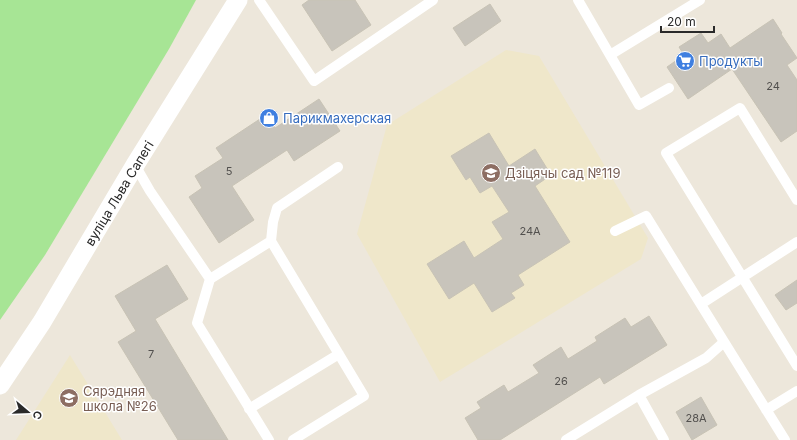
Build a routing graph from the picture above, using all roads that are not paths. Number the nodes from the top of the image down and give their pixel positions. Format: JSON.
{"nodes":[{"id":1,"x":238,"y":0,"type":"edge"},
{"id":2,"x":259,"y":0,"type":"edge"},
{"id":3,"x":433,"y":0,"type":"edge"},
{"id":4,"x":578,"y":0,"type":"edge"},
{"id":5,"x":700,"y":0,"type":"edge"},
{"id":6,"x":610,"y":55,"type":"junction"},
{"id":7,"x":669,"y":88,"type":"dead end"},
{"id":8,"x":135,"y":165,"type":"junction"},
{"id":9,"x":338,"y":167,"type":"dead end"},
{"id":10,"x":797,"y":200,"type":"edge"},
{"id":11,"x":615,"y":231,"type":"dead end"},
{"id":12,"x":271,"y":241,"type":"junction"},
{"id":13,"x":797,"y":242,"type":"edge"},
{"id":14,"x":744,"y":278,"type":"junction"},
{"id":15,"x":210,"y":279,"type":"junction"},
{"id":16,"x":701,"y":304,"type":"junction"},
{"id":17,"x":724,"y":342,"type":"junction"},
{"id":18,"x":339,"y":354,"type":"junction"},
{"id":19,"x":797,"y":366,"type":"edge"},
{"id":20,"x":0,"y":385,"type":"edge"},
{"id":21,"x":797,"y":390,"type":"edge"},
{"id":22,"x":638,"y":395,"type":"junction"},
{"id":23,"x":249,"y":409,"type":"junction"},
{"id":24,"x":766,"y":410,"type":"junction"},
{"id":25,"x":269,"y":440,"type":"edge"},
{"id":26,"x":293,"y":440,"type":"edge"},
{"id":27,"x":566,"y":440,"type":"edge"},
{"id":28,"x":664,"y":440,"type":"edge"},
{"id":29,"x":785,"y":440,"type":"edge"}],
"edges":[{"from":1,"to":8,"type":"street","name":"вуліца Льва Сапегі"},
{"from":2,"to":3,"type":"lane"},
{"from":4,"to":6,"type":"lane"},
{"from":5,"to":6,"type":"lane"},
{"from":6,"to":7,"type":"lane"},
{"from":8,"to":15,"type":"lane"},
{"from":8,"to":20,"type":"street","name":"вуліца Льва Сапегі"},
{"from":9,"to":12,"type":"lane"},
{"from":10,"to":14,"type":"lane"},
{"from":11,"to":16,"type":"lane"},
{"from":12,"to":15,"type":"lane"},
{"from":12,"to":18,"type":"lane"},
{"from":13,"to":14,"type":"lane"},
{"from":14,"to":16,"type":"lane"},
{"from":14,"to":19,"type":"lane"},
{"from":15,"to":23,"type":"lane"},
{"from":16,"to":17,"type":"lane"},
{"from":17,"to":22,"type":"lane"},
{"from":17,"to":24,"type":"lane"},
{"from":18,"to":23,"type":"lane"},
{"from":18,"to":26,"type":"lane"},
{"from":21,"to":24,"type":"lane"},
{"from":22,"to":27,"type":"lane"},
{"from":22,"to":28,"type":"lane"},
{"from":23,"to":25,"type":"lane"},
{"from":24,"to":29,"type":"lane"}]}
